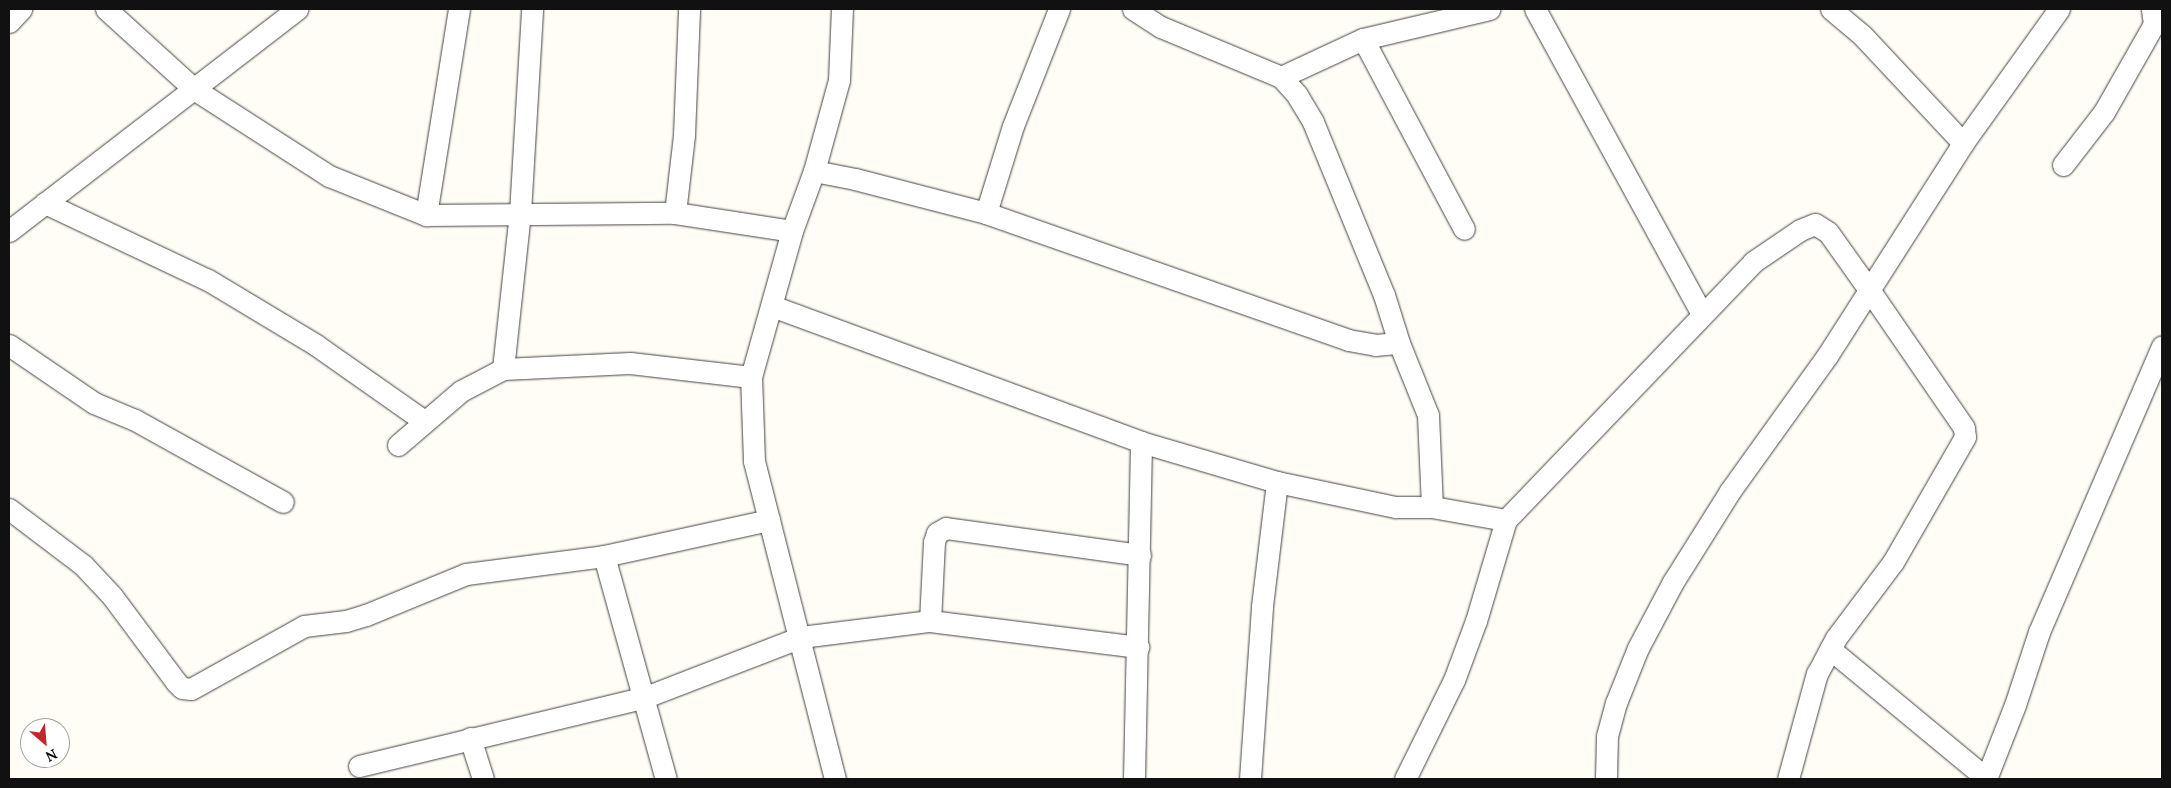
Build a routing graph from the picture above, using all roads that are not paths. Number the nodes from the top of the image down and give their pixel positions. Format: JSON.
{"nodes":[{"id":1,"x":21,"y":9,"type":"edge"},
{"id":2,"x":106,"y":9,"type":"edge"},
{"id":3,"x":297,"y":9,"type":"edge"},
{"id":4,"x":459,"y":9,"type":"edge"},
{"id":5,"x":532,"y":9,"type":"edge"},
{"id":6,"x":689,"y":9,"type":"edge"},
{"id":7,"x":842,"y":9,"type":"edge"},
{"id":8,"x":1059,"y":9,"type":"edge"},
{"id":9,"x":1133,"y":9,"type":"edge"},
{"id":10,"x":1490,"y":9,"type":"edge"},
{"id":11,"x":1535,"y":9,"type":"edge"},
{"id":12,"x":1831,"y":9,"type":"edge"},
{"id":13,"x":2059,"y":9,"type":"edge"},
{"id":14,"x":2152,"y":9,"type":"edge"},
{"id":15,"x":9,"y":22,"type":"edge"},
{"id":16,"x":1363,"y":40,"type":"junction"},
{"id":17,"x":1281,"y":77,"type":"junction"},
{"id":18,"x":194,"y":88,"type":"junction"},
{"id":19,"x":1963,"y":143,"type":"junction"},
{"id":20,"x":2063,"y":165,"type":"dead end"},
{"id":21,"x":814,"y":171,"type":"junction"},
{"id":22,"x":45,"y":203,"type":"junction"},
{"id":23,"x":520,"y":213,"type":"junction"},
{"id":24,"x":675,"y":213,"type":"junction"},
{"id":25,"x":986,"y":213,"type":"junction"},
{"id":26,"x":426,"y":215,"type":"junction"},
{"id":27,"x":1464,"y":229,"type":"dead end"},
{"id":28,"x":9,"y":231,"type":"edge"},
{"id":29,"x":792,"y":232,"type":"junction"},
{"id":30,"x":1870,"y":291,"type":"junction"},
{"id":31,"x":772,"y":306,"type":"junction"},
{"id":32,"x":1702,"y":314,"type":"junction"},
{"id":33,"x":1399,"y":343,"type":"junction"},
{"id":34,"x":9,"y":345,"type":"edge"},
{"id":35,"x":2162,"y":346,"type":"edge"},
{"id":36,"x":503,"y":369,"type":"junction"},
{"id":37,"x":751,"y":377,"type":"junction"},
{"id":38,"x":424,"y":421,"type":"junction"},
{"id":39,"x":1141,"y":442,"type":"junction"},
{"id":40,"x":398,"y":445,"type":"dead end"},
{"id":41,"x":1277,"y":482,"type":"junction"},
{"id":42,"x":283,"y":502,"type":"dead end"},
{"id":43,"x":1432,"y":507,"type":"junction"},
{"id":44,"x":9,"y":509,"type":"edge"},
{"id":45,"x":769,"y":520,"type":"junction"},
{"id":46,"x":1506,"y":520,"type":"junction"},
{"id":47,"x":1140,"y":555,"type":"junction"},
{"id":48,"x":604,"y":556,"type":"junction"},
{"id":49,"x":930,"y":621,"type":"junction"},
{"id":50,"x":801,"y":637,"type":"junction"},
{"id":51,"x":1138,"y":647,"type":"junction"},
{"id":52,"x":1830,"y":649,"type":"junction"},
{"id":53,"x":643,"y":698,"type":"junction"},
{"id":54,"x":470,"y":738,"type":"junction"},
{"id":55,"x":359,"y":766,"type":"dead end"},
{"id":56,"x":482,"y":779,"type":"edge"},
{"id":57,"x":666,"y":779,"type":"edge"},
{"id":58,"x":835,"y":779,"type":"edge"},
{"id":59,"x":1134,"y":779,"type":"edge"},
{"id":60,"x":1250,"y":779,"type":"edge"},
{"id":61,"x":1405,"y":779,"type":"edge"},
{"id":62,"x":1606,"y":779,"type":"edge"},
{"id":63,"x":1788,"y":779,"type":"edge"},
{"id":64,"x":1986,"y":779,"type":"edge"}],
"edges":[{"from":1,"to":15,"type":"street"},
{"from":2,"to":18,"type":"street"},
{"from":3,"to":18,"type":"street"},
{"from":4,"to":26,"type":"street"},
{"from":5,"to":23,"type":"street"},
{"from":6,"to":24,"type":"street"},
{"from":7,"to":21,"type":"street"},
{"from":8,"to":25,"type":"street"},
{"from":9,"to":17,"type":"street"},
{"from":10,"to":16,"type":"street"},
{"from":11,"to":32,"type":"street"},
{"from":12,"to":19,"type":"street"},
{"from":13,"to":19,"type":"street"},
{"from":14,"to":20,"type":"street"},
{"from":16,"to":17,"type":"street"},
{"from":16,"to":27,"type":"street"},
{"from":17,"to":33,"type":"street"},
{"from":18,"to":22,"type":"street"},
{"from":18,"to":26,"type":"street"},
{"from":19,"to":30,"type":"street"},
{"from":21,"to":25,"type":"street"},
{"from":21,"to":29,"type":"street"},
{"from":22,"to":28,"type":"street"},
{"from":22,"to":38,"type":"street"},
{"from":23,"to":24,"type":"street"},
{"from":23,"to":26,"type":"street"},
{"from":23,"to":36,"type":"street"},
{"from":24,"to":29,"type":"street"},
{"from":25,"to":33,"type":"street"},
{"from":29,"to":31,"type":"street"},
{"from":30,"to":32,"type":"street"},
{"from":30,"to":52,"type":"street"},
{"from":30,"to":62,"type":"street"},
{"from":31,"to":37,"type":"street"},
{"from":31,"to":39,"type":"street"},
{"from":32,"to":46,"type":"street"},
{"from":33,"to":43,"type":"street"},
{"from":34,"to":42,"type":"street"},
{"from":35,"to":64,"type":"street"},
{"from":36,"to":37,"type":"street"},
{"from":36,"to":38,"type":"street"},
{"from":37,"to":45,"type":"street"},
{"from":38,"to":40,"type":"street"},
{"from":39,"to":41,"type":"street"},
{"from":39,"to":47,"type":"street"},
{"from":41,"to":43,"type":"street"},
{"from":41,"to":60,"type":"street"},
{"from":43,"to":46,"type":"street"},
{"from":44,"to":48,"type":"street"},
{"from":45,"to":48,"type":"street"},
{"from":45,"to":50,"type":"street"},
{"from":46,"to":61,"type":"street"},
{"from":47,"to":49,"type":"street"},
{"from":47,"to":51,"type":"street"},
{"from":48,"to":53,"type":"street"},
{"from":49,"to":50,"type":"street"},
{"from":49,"to":51,"type":"street"},
{"from":50,"to":53,"type":"street"},
{"from":50,"to":58,"type":"street"},
{"from":51,"to":59,"type":"street"},
{"from":52,"to":63,"type":"street"},
{"from":52,"to":64,"type":"street"},
{"from":53,"to":54,"type":"street"},
{"from":53,"to":57,"type":"street"},
{"from":54,"to":55,"type":"street"},
{"from":54,"to":56,"type":"street"}]}
